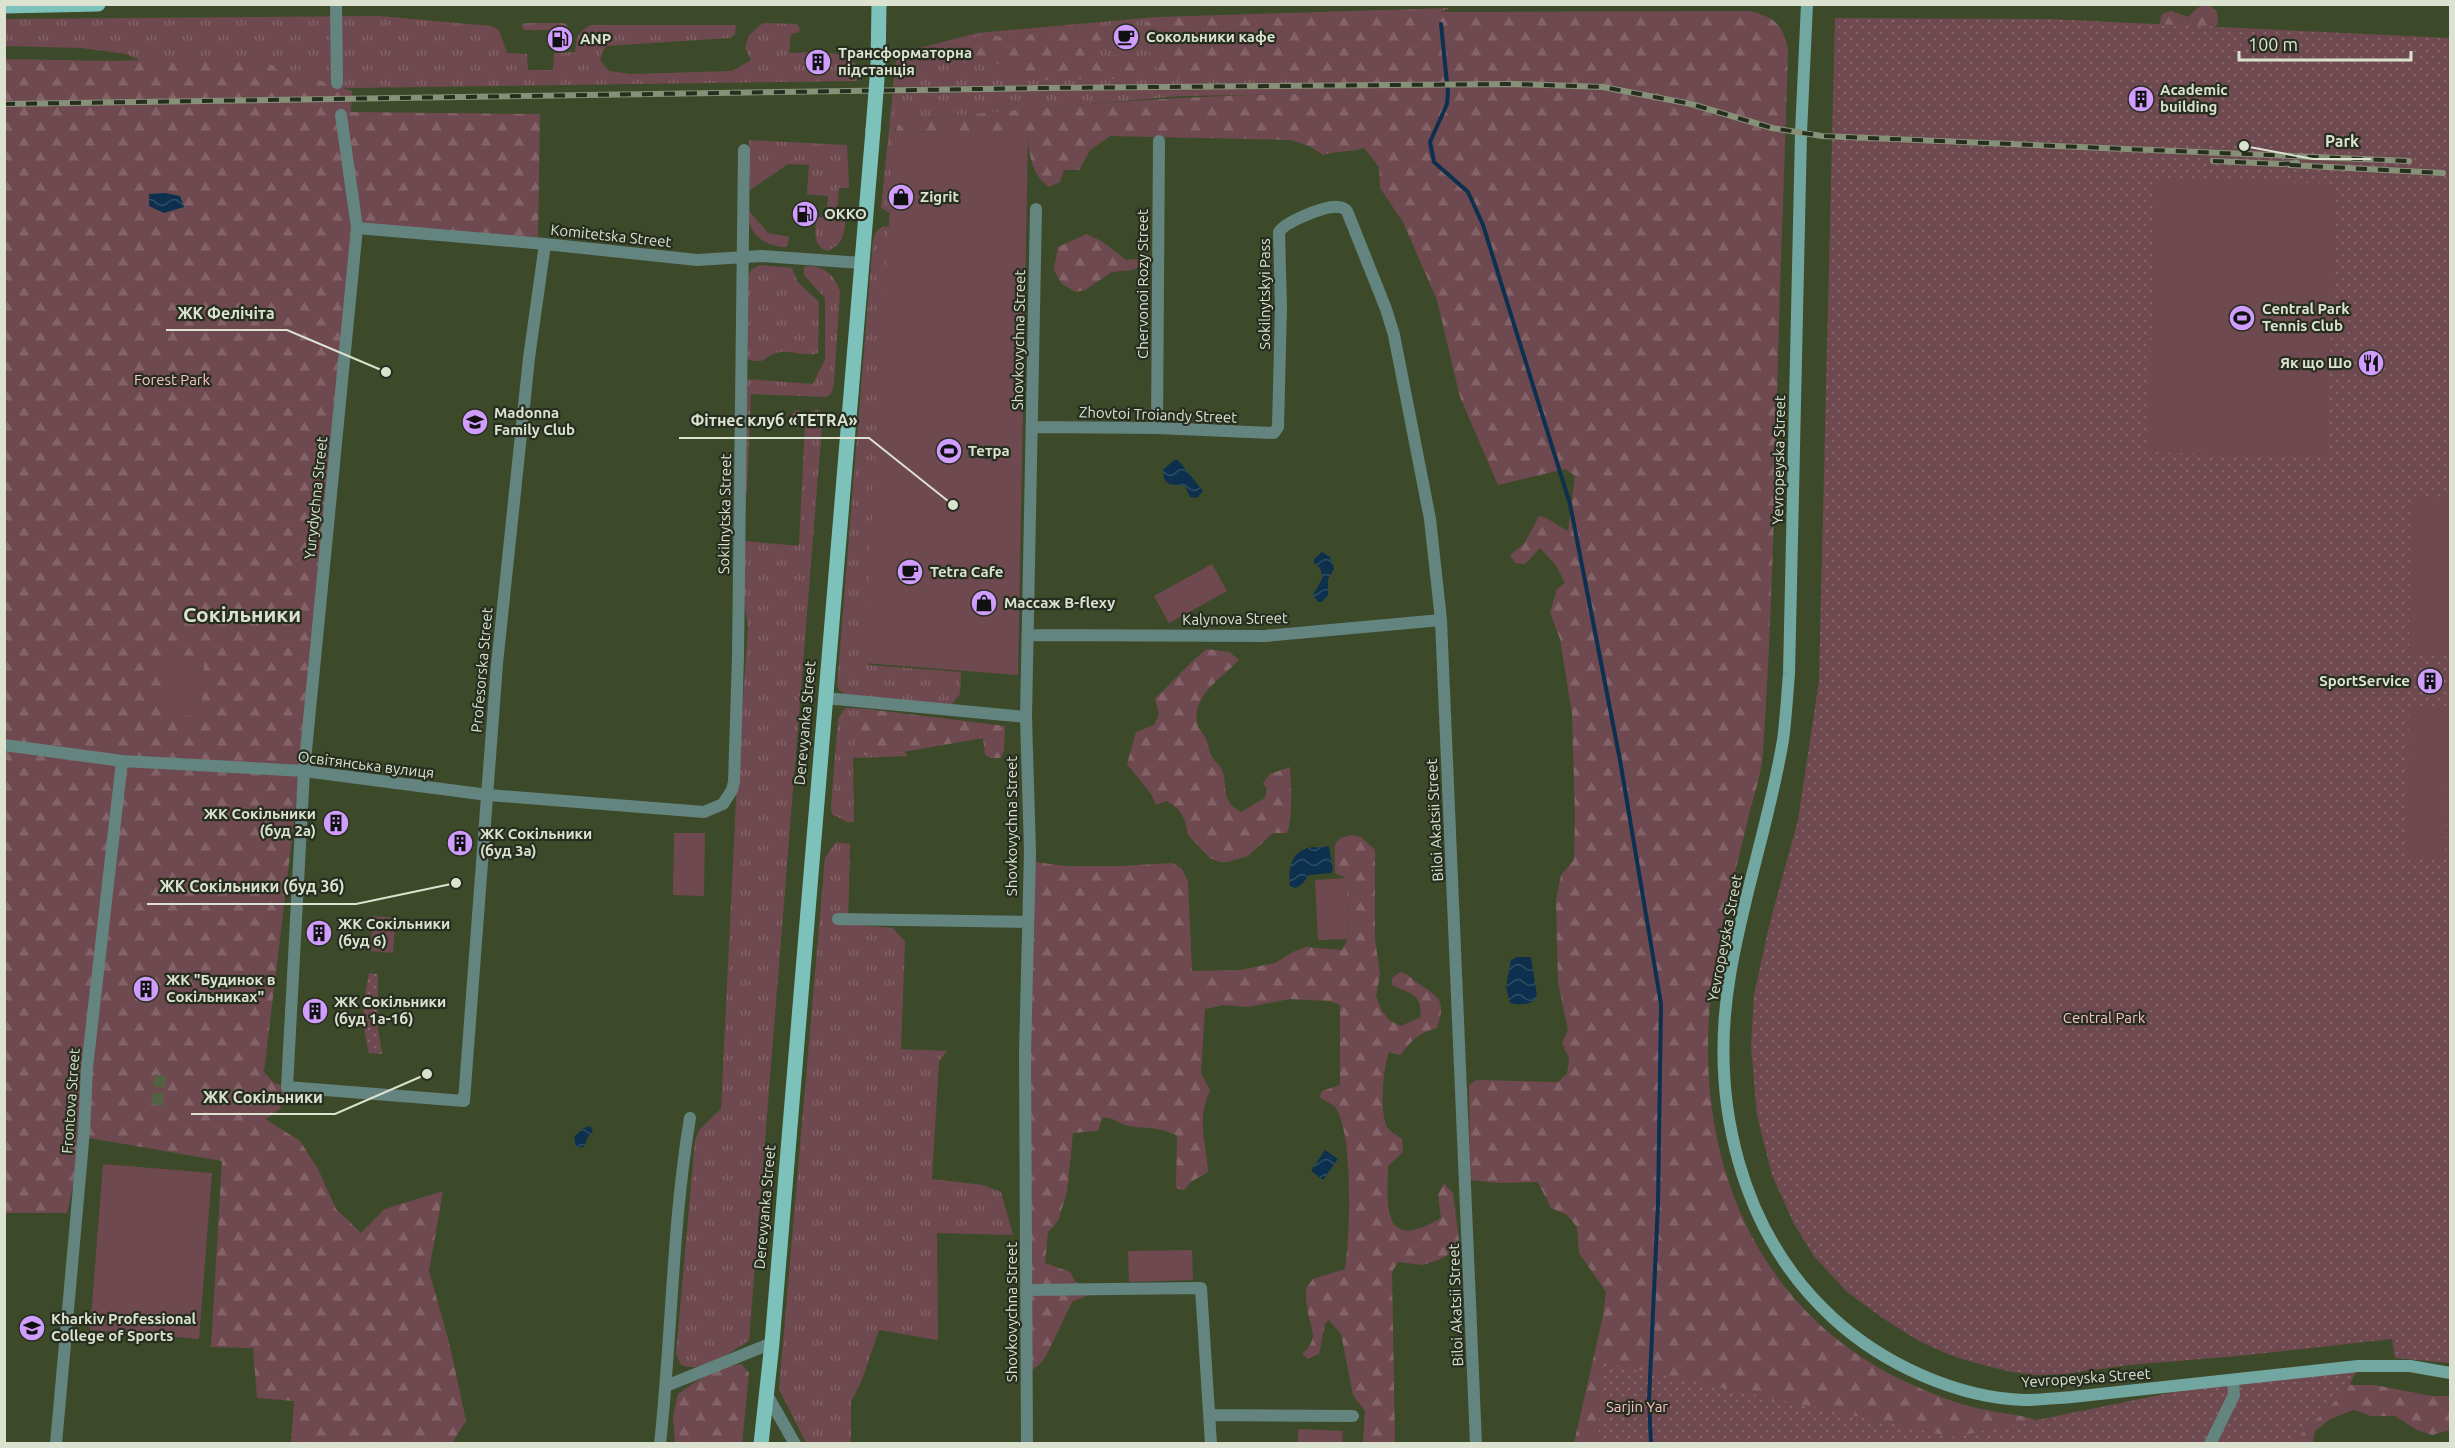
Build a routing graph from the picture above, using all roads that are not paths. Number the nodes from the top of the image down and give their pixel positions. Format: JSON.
{"nodes":[{"id":1,"x":98,"y":4,"type":"edge"},
{"id":2,"x":336,"y":4,"type":"edge"},
{"id":3,"x":879,"y":4,"type":"edge"},
{"id":4,"x":1807,"y":4,"type":"edge"},
{"id":5,"x":4,"y":6,"type":"edge"},
{"id":6,"x":337,"y":82,"type":"dead end"},
{"id":7,"x":341,"y":115,"type":"dead end"},
{"id":8,"x":1159,"y":141,"type":"dead end"},
{"id":9,"x":744,"y":150,"type":"dead end"},
{"id":10,"x":1344,"y":208,"type":"joint"},
{"id":11,"x":1036,"y":209,"type":"dead end"},
{"id":12,"x":357,"y":228,"type":"junction"},
{"id":13,"x":545,"y":244,"type":"junction"},
{"id":14,"x":744,"y":256,"type":"junction"},
{"id":15,"x":862,"y":263,"type":"junction"},
{"id":16,"x":1033,"y":427,"type":"junction"},
{"id":17,"x":1278,"y":427,"type":"joint"},
{"id":18,"x":1157,"y":428,"type":"junction"},
{"id":19,"x":1441,"y":620,"type":"junction"},
{"id":20,"x":1029,"y":635,"type":"junction"},
{"id":21,"x":825,"y":698,"type":"junction"},
{"id":22,"x":1026,"y":717,"type":"junction"},
{"id":23,"x":4,"y":745,"type":"edge"},
{"id":24,"x":122,"y":761,"type":"junction"},
{"id":25,"x":304,"y":771,"type":"junction"},
{"id":26,"x":488,"y":795,"type":"junction"},
{"id":27,"x":723,"y":804,"type":"joint"},
{"id":28,"x":838,"y":919,"type":"dead end"},
{"id":29,"x":1027,"y":922,"type":"junction"},
{"id":30,"x":464,"y":1101,"type":"joint"},
{"id":31,"x":690,"y":1118,"type":"dead end"},
{"id":32,"x":1026,"y":1290,"type":"junction"},
{"id":33,"x":772,"y":1343,"type":"junction"},
{"id":34,"x":2451,"y":1373,"type":"edge"},
{"id":35,"x":2233,"y":1380,"type":"junction"},
{"id":36,"x":666,"y":1386,"type":"junction"},
{"id":37,"x":766,"y":1393,"type":"junction"},
{"id":38,"x":1211,"y":1415,"type":"junction"},
{"id":39,"x":1353,"y":1416,"type":"dead end"},
{"id":40,"x":56,"y":1443,"type":"edge"},
{"id":41,"x":660,"y":1443,"type":"edge"},
{"id":42,"x":761,"y":1443,"type":"edge"},
{"id":43,"x":795,"y":1443,"type":"edge"},
{"id":44,"x":1027,"y":1443,"type":"edge"},
{"id":45,"x":1211,"y":1443,"type":"edge"},
{"id":46,"x":1476,"y":1443,"type":"edge"},
{"id":47,"x":2210,"y":1443,"type":"edge"}],
"edges":[{"from":1,"to":5,"type":"main road"},
{"from":2,"to":6,"type":"street"},
{"from":3,"to":15,"type":"main road","name":"Derevyanka Street","bridge":true},
{"from":4,"to":35,"type":"main road","name":"Yevropeyska Street"},
{"from":7,"to":12,"type":"street","name":"Yurydychna Street"},
{"from":8,"to":18,"type":"street","name":"Chervonoi Rozy Street"},
{"from":9,"to":14,"type":"street","name":"Sokilnytska Street"},
{"from":10,"to":17,"type":"street","name":"Sokilnytskyi Pass"},
{"from":10,"to":19,"type":"street","name":"Biloi Akatsii Street"},
{"from":11,"to":16,"type":"street","name":"Shovkovychna Street"},
{"from":12,"to":13,"type":"street","name":"Komitetska Street"},
{"from":12,"to":25,"type":"street","name":"Yurydychna Street"},
{"from":13,"to":14,"type":"street","name":"Komitetska Street"},
{"from":13,"to":26,"type":"street","name":"Profesorska Street"},
{"from":14,"to":15,"type":"street","name":"Komitetska Street"},
{"from":14,"to":27,"type":"street","name":"Sokilnytska Street"},
{"from":15,"to":21,"type":"main road","name":"Derevyanka Street"},
{"from":16,"to":18,"type":"street","name":"Zhovtoi Troiandy Street"},
{"from":16,"to":20,"type":"street","name":"Shovkovychna Street"},
{"from":17,"to":18,"type":"street","name":"Zhovtoi Troiandy Street"},
{"from":19,"to":20,"type":"street","name":"Kalynova Street"},
{"from":19,"to":46,"type":"street","name":"Biloi Akatsii Street"},
{"from":20,"to":22,"type":"street","name":"Shovkovychna Street"},
{"from":21,"to":22,"type":"street"},
{"from":21,"to":33,"type":"main road","name":"Derevyanka Street"},
{"from":22,"to":29,"type":"street","name":"Shovkovychna Street"},
{"from":23,"to":24,"type":"street","name":"Освітянська вулиця"},
{"from":24,"to":25,"type":"street","name":"Освітянська вулиця"},
{"from":24,"to":40,"type":"street","name":"Frontova Street"},
{"from":25,"to":26,"type":"street","name":"Освітянська вулиця"},
{"from":25,"to":30,"type":"street","name":"Yurydychna Street"},
{"from":26,"to":27,"type":"street","name":"Освітянська вулиця"},
{"from":26,"to":30,"type":"street","name":"Profesorska Street"},
{"from":28,"to":29,"type":"street"},
{"from":29,"to":32,"type":"street","name":"Shovkovychna Street"},
{"from":31,"to":36,"type":"street"},
{"from":32,"to":38,"type":"street"},
{"from":32,"to":44,"type":"street","name":"Shovkovychna Street"},
{"from":33,"to":36,"type":"street"},
{"from":33,"to":37,"type":"main road","name":"Derevyanka Street"},
{"from":34,"to":35,"type":"main road","name":"Yevropeyska Street"},
{"from":35,"to":47,"type":"street"},
{"from":36,"to":41,"type":"street"},
{"from":37,"to":42,"type":"main road","name":"Derevyanka Street"},
{"from":37,"to":43,"type":"street"},
{"from":38,"to":39,"type":"street"},
{"from":38,"to":45,"type":"street"}]}
